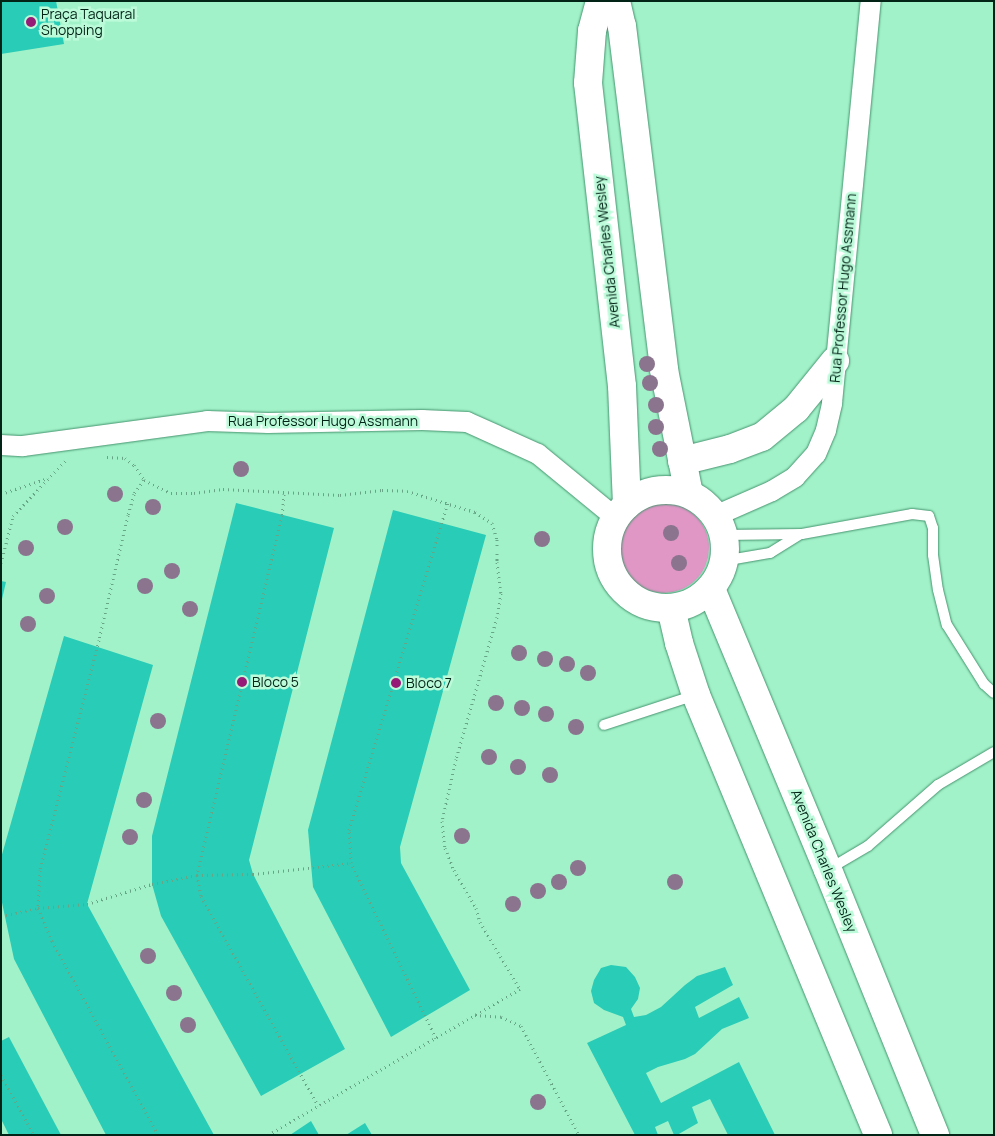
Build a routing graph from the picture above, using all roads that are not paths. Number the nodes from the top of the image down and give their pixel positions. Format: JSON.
{"nodes":[{"id":1,"x":600,"y":1,"type":"edge"},
{"id":2,"x":616,"y":1,"type":"edge"},
{"id":3,"x":871,"y":1,"type":"edge"},
{"id":4,"x":835,"y":361,"type":"junction"},
{"id":5,"x":1,"y":445,"type":"edge"},
{"id":6,"x":682,"y":461,"type":"junction"},
{"id":7,"x":689,"y":494,"type":"junction"},
{"id":8,"x":622,"y":511,"type":"junction"},
{"id":9,"x":802,"y":534,"type":"junction"},
{"id":10,"x":721,"y":537,"type":"junction"},
{"id":11,"x":711,"y":589,"type":"junction"},
{"id":12,"x":671,"y":608,"type":"junction"},
{"id":13,"x":994,"y":693,"type":"edge"},
{"id":14,"x":696,"y":695,"type":"junction"},
{"id":15,"x":604,"y":725,"type":"dead end"},
{"id":16,"x":994,"y":752,"type":"edge"},
{"id":17,"x":828,"y":870,"type":"junction"},
{"id":18,"x":878,"y":1135,"type":"edge"},
{"id":19,"x":935,"y":1135,"type":"edge"}],
"edges":[{"from":1,"to":8,"type":"street","name":"Avenida Charles Wesley"},
{"from":2,"to":6,"type":"street"},
{"from":3,"to":4,"type":"street","name":"Rua Professor Hugo Assmann"},
{"from":4,"to":6,"type":"street"},
{"from":4,"to":10,"type":"street","name":"Rua Professor Hugo Assmann"},
{"from":5,"to":8,"type":"street","name":"Rua Professor Hugo Assmann"},
{"from":6,"to":7,"type":"street"},
{"from":7,"to":8,"type":"street"},
{"from":7,"to":10,"type":"street"},
{"from":8,"to":12,"type":"street"},
{"from":9,"to":10,"type":"lane"},
{"from":9,"to":10,"type":"lane"},
{"from":9,"to":13,"type":"lane"},
{"from":10,"to":11,"type":"street"},
{"from":11,"to":12,"type":"street"},
{"from":11,"to":17,"type":"street","name":"Avenida Charles Wesley"},
{"from":12,"to":14,"type":"street"},
{"from":14,"to":15,"type":"lane"},
{"from":14,"to":18,"type":"street"},
{"from":16,"to":17,"type":"lane"},
{"from":17,"to":19,"type":"street","name":"Avenida Charles Wesley"}]}
